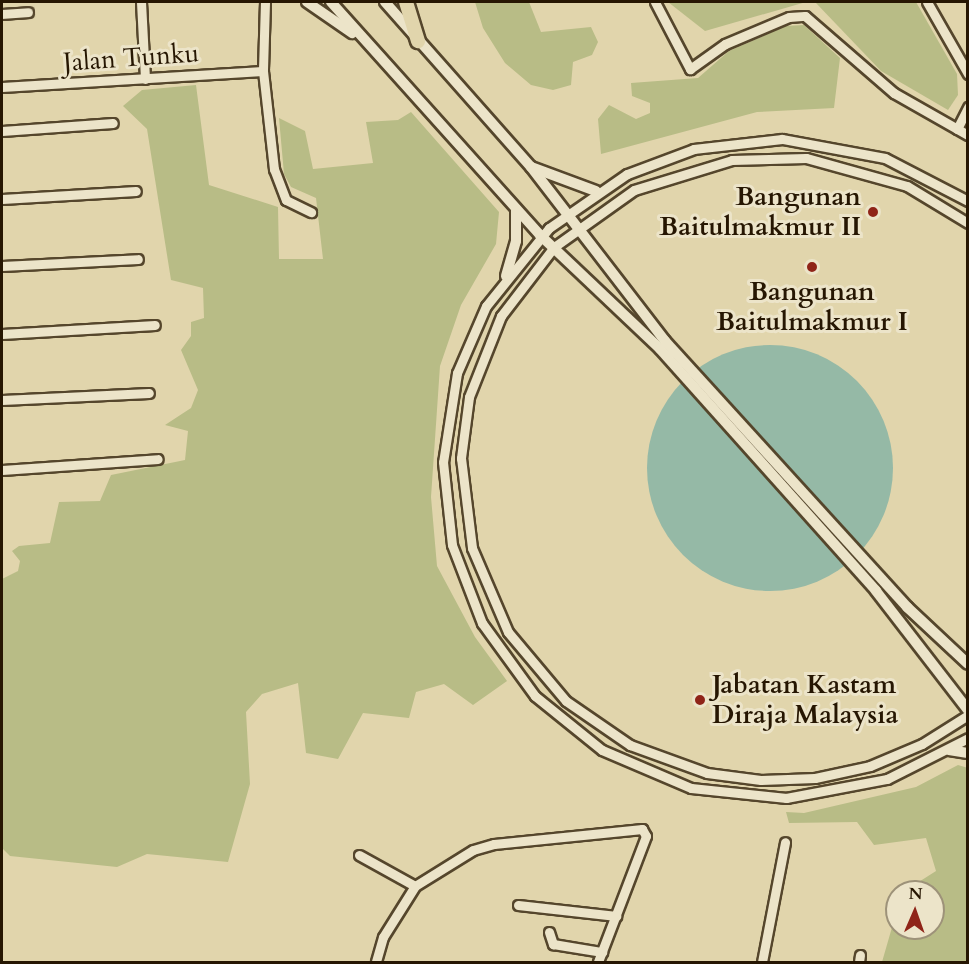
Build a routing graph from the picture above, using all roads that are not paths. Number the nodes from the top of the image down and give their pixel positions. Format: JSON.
{"nodes":[{"id":1,"x":141,"y":2,"type":"edge"},
{"id":2,"x":260,"y":2,"type":"edge"},
{"id":3,"x":265,"y":2,"type":"edge"},
{"id":4,"x":307,"y":2,"type":"edge"},
{"id":5,"x":331,"y":2,"type":"edge"},
{"id":6,"x":385,"y":2,"type":"edge"},
{"id":7,"x":406,"y":2,"type":"edge"},
{"id":8,"x":656,"y":2,"type":"edge"},
{"id":9,"x":927,"y":2,"type":"edge"},
{"id":10,"x":28,"y":12,"type":"dead end"},
{"id":11,"x":2,"y":14,"type":"edge"},
{"id":12,"x":262,"y":21,"type":"junction"},
{"id":13,"x":418,"y":40,"type":"junction"},
{"id":14,"x":365,"y":41,"type":"junction"},
{"id":15,"x":263,"y":71,"type":"junction"},
{"id":16,"x":968,"y":74,"type":"edge"},
{"id":17,"x":145,"y":79,"type":"junction"},
{"id":18,"x":2,"y":87,"type":"edge"},
{"id":19,"x":968,"y":107,"type":"edge"},
{"id":20,"x":112,"y":123,"type":"dead end"},
{"id":21,"x":957,"y":129,"type":"junction"},
{"id":22,"x":2,"y":131,"type":"edge"},
{"id":23,"x":968,"y":135,"type":"edge"},
{"id":24,"x":531,"y":167,"type":"junction"},
{"id":25,"x":136,"y":191,"type":"dead end"},
{"id":26,"x":596,"y":191,"type":"junction"},
{"id":27,"x":2,"y":199,"type":"edge"},
{"id":28,"x":968,"y":201,"type":"edge"},
{"id":29,"x":516,"y":209,"type":"junction"},
{"id":30,"x":311,"y":212,"type":"dead end"},
{"id":31,"x":566,"y":213,"type":"junction"},
{"id":32,"x":968,"y":223,"type":"edge"},
{"id":33,"x":577,"y":226,"type":"junction"},
{"id":34,"x":540,"y":235,"type":"junction"},
{"id":35,"x":554,"y":247,"type":"junction"},
{"id":36,"x":138,"y":259,"type":"dead end"},
{"id":37,"x":2,"y":266,"type":"edge"},
{"id":38,"x":506,"y":276,"type":"junction"},
{"id":39,"x":155,"y":325,"type":"dead end"},
{"id":40,"x":2,"y":334,"type":"edge"},
{"id":41,"x":662,"y":345,"type":"junction"},
{"id":42,"x":149,"y":393,"type":"dead end"},
{"id":43,"x":2,"y":400,"type":"edge"},
{"id":44,"x":158,"y":459,"type":"dead end"},
{"id":45,"x":2,"y":470,"type":"edge"},
{"id":46,"x":968,"y":664,"type":"edge"},
{"id":47,"x":968,"y":712,"type":"edge"},
{"id":48,"x":968,"y":738,"type":"edge"},
{"id":49,"x":949,"y":750,"type":"junction"},
{"id":50,"x":968,"y":753,"type":"edge"},
{"id":51,"x":785,"y":842,"type":"dead end"},
{"id":52,"x":359,"y":855,"type":"dead end"},
{"id":53,"x":415,"y":886,"type":"junction"},
{"id":54,"x":518,"y":905,"type":"dead end"},
{"id":55,"x":616,"y":916,"type":"junction"},
{"id":56,"x":549,"y":933,"type":"dead end"},
{"id":57,"x":602,"y":952,"type":"junction"},
{"id":58,"x":376,"y":963,"type":"edge"},
{"id":59,"x":598,"y":963,"type":"edge"},
{"id":60,"x":762,"y":963,"type":"edge"}],
"edges":[{"from":1,"to":17,"type":"street"},
{"from":2,"to":12,"type":"street"},
{"from":3,"to":12,"type":"street"},
{"from":4,"to":14,"type":"street"},
{"from":5,"to":14,"type":"street"},
{"from":6,"to":13,"type":"street"},
{"from":7,"to":13,"type":"main road"},
{"from":8,"to":21,"type":"street"},
{"from":9,"to":16,"type":"street"},
{"from":10,"to":11,"type":"street"},
{"from":12,"to":15,"type":"street"},
{"from":13,"to":24,"type":"street"},
{"from":14,"to":29,"type":"street"},
{"from":15,"to":17,"type":"street","name":"Jalan Tunku"},
{"from":15,"to":30,"type":"street"},
{"from":17,"to":18,"type":"street","name":"Jalan Tunku"},
{"from":19,"to":21,"type":"street"},
{"from":20,"to":22,"type":"street"},
{"from":21,"to":23,"type":"street"},
{"from":24,"to":26,"type":"street"},
{"from":24,"to":31,"type":"street"},
{"from":25,"to":27,"type":"street"},
{"from":26,"to":28,"type":"street"},
{"from":26,"to":31,"type":"street"},
{"from":29,"to":34,"type":"street"},
{"from":29,"to":38,"type":"street"},
{"from":31,"to":33,"type":"street"},
{"from":31,"to":34,"type":"street"},
{"from":32,"to":33,"type":"street"},
{"from":33,"to":35,"type":"street"},
{"from":33,"to":41,"type":"street"},
{"from":34,"to":35,"type":"street"},
{"from":34,"to":38,"type":"street"},
{"from":35,"to":41,"type":"street"},
{"from":35,"to":47,"type":"street"},
{"from":36,"to":37,"type":"street"},
{"from":38,"to":49,"type":"street"},
{"from":39,"to":40,"type":"street"},
{"from":41,"to":46,"type":"street"},
{"from":41,"to":47,"type":"street"},
{"from":42,"to":43,"type":"street"},
{"from":44,"to":45,"type":"street"},
{"from":48,"to":49,"type":"street"},
{"from":49,"to":50,"type":"street"},
{"from":51,"to":60,"type":"street"},
{"from":52,"to":53,"type":"street"},
{"from":53,"to":55,"type":"street"},
{"from":53,"to":58,"type":"street"},
{"from":54,"to":55,"type":"street"},
{"from":55,"to":57,"type":"street"},
{"from":56,"to":57,"type":"street"},
{"from":57,"to":59,"type":"street"}]}
